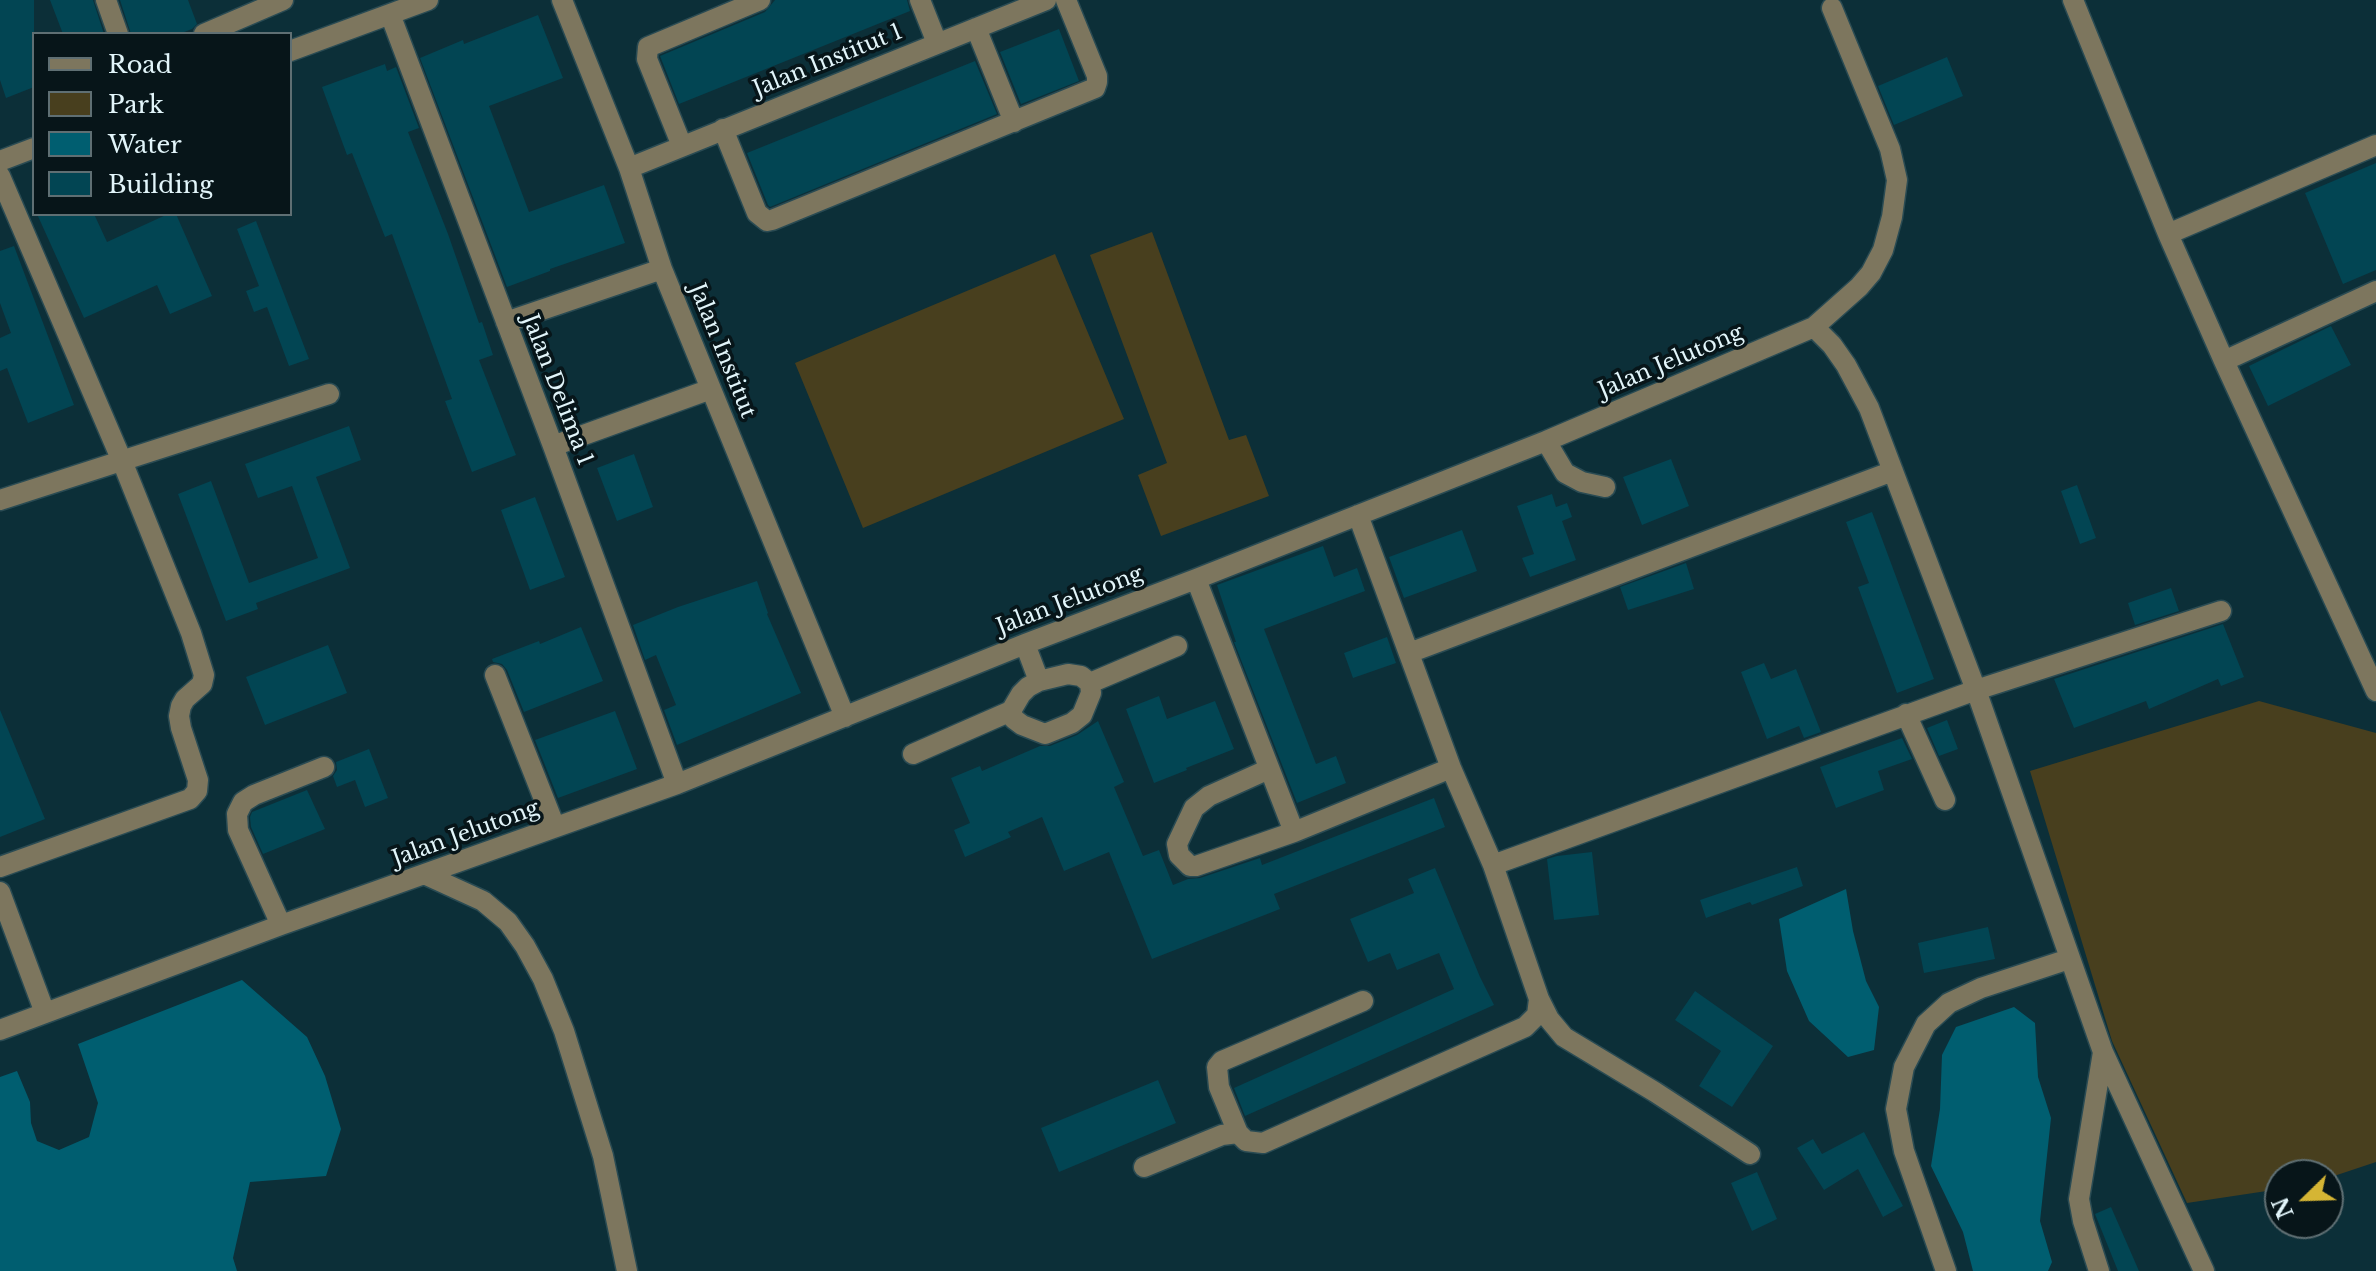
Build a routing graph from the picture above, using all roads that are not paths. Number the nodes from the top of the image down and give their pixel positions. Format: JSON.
{"nodes":[{"id":1,"x":106,"y":0,"type":"edge"},
{"id":2,"x":283,"y":0,"type":"edge"},
{"id":3,"x":428,"y":0,"type":"edge"},
{"id":4,"x":562,"y":0,"type":"edge"},
{"id":5,"x":760,"y":0,"type":"edge"},
{"id":6,"x":920,"y":0,"type":"edge"},
{"id":7,"x":1046,"y":0,"type":"edge"},
{"id":8,"x":1066,"y":0,"type":"edge"},
{"id":9,"x":2073,"y":0,"type":"edge"},
{"id":10,"x":1832,"y":8,"type":"dead end"},
{"id":11,"x":390,"y":14,"type":"junction"},
{"id":12,"x":240,"y":27,"type":"edge"},
{"id":13,"x":976,"y":28,"type":"junction"},
{"id":14,"x":117,"y":32,"type":"edge"},
{"id":15,"x":214,"y":32,"type":"edge"},
{"id":16,"x":937,"y":43,"type":"junction"},
{"id":17,"x":292,"y":50,"type":"edge"},
{"id":18,"x":1014,"y":122,"type":"junction"},
{"id":19,"x":723,"y":129,"type":"junction"},
{"id":20,"x":2376,"y":145,"type":"edge"},
{"id":21,"x":682,"y":146,"type":"junction"},
{"id":22,"x":32,"y":149,"type":"edge"},
{"id":23,"x":0,"y":161,"type":"edge"},
{"id":24,"x":629,"y":168,"type":"junction"},
{"id":25,"x":0,"y":176,"type":"edge"},
{"id":26,"x":2168,"y":234,"type":"junction"},
{"id":27,"x":662,"y":269,"type":"junction"},
{"id":28,"x":2376,"y":291,"type":"edge"},
{"id":29,"x":506,"y":322,"type":"junction"},
{"id":30,"x":1814,"y":327,"type":"junction"},
{"id":31,"x":2224,"y":361,"type":"junction"},
{"id":32,"x":711,"y":389,"type":"junction"},
{"id":33,"x":329,"y":394,"type":"dead end"},
{"id":34,"x":1546,"y":441,"type":"junction"},
{"id":35,"x":553,"y":446,"type":"junction"},
{"id":36,"x":122,"y":461,"type":"junction"},
{"id":37,"x":1893,"y":471,"type":"junction"},
{"id":38,"x":1605,"y":487,"type":"dead end"},
{"id":39,"x":0,"y":500,"type":"edge"},
{"id":40,"x":1358,"y":515,"type":"junction"},
{"id":41,"x":1196,"y":579,"type":"junction"},
{"id":42,"x":2221,"y":611,"type":"dead end"},
{"id":43,"x":1025,"y":644,"type":"junction"},
{"id":44,"x":1177,"y":646,"type":"dead end"},
{"id":45,"x":1409,"y":653,"type":"junction"},
{"id":46,"x":495,"y":675,"type":"dead end"},
{"id":47,"x":1039,"y":681,"type":"junction"},
{"id":48,"x":1090,"y":683,"type":"junction"},
{"id":49,"x":1976,"y":690,"type":"junction"},
{"id":50,"x":2376,"y":691,"type":"edge"},
{"id":51,"x":1011,"y":711,"type":"junction"},
{"id":52,"x":1906,"y":714,"type":"junction"},
{"id":53,"x":845,"y":717,"type":"junction"},
{"id":54,"x":913,"y":754,"type":"dead end"},
{"id":55,"x":324,"y":767,"type":"dead end"},
{"id":56,"x":1451,"y":768,"type":"junction"},
{"id":57,"x":1269,"y":769,"type":"junction"},
{"id":58,"x":677,"y":784,"type":"junction"},
{"id":59,"x":1945,"y":800,"type":"dead end"},
{"id":60,"x":555,"y":827,"type":"junction"},
{"id":61,"x":1294,"y":832,"type":"junction"},
{"id":62,"x":1493,"y":865,"type":"junction"},
{"id":63,"x":0,"y":867,"type":"edge"},
{"id":64,"x":424,"y":874,"type":"junction"},
{"id":65,"x":0,"y":892,"type":"edge"},
{"id":66,"x":281,"y":925,"type":"junction"},
{"id":67,"x":2069,"y":959,"type":"junction"},
{"id":68,"x":1539,"y":999,"type":"junction"},
{"id":69,"x":1363,"y":1001,"type":"dead end"},
{"id":70,"x":45,"y":1013,"type":"junction"},
{"id":71,"x":0,"y":1030,"type":"edge"},
{"id":72,"x":2103,"y":1052,"type":"junction"},
{"id":73,"x":1238,"y":1133,"type":"junction"},
{"id":74,"x":1750,"y":1154,"type":"dead end"},
{"id":75,"x":1144,"y":1167,"type":"dead end"},
{"id":76,"x":627,"y":1271,"type":"edge"},
{"id":77,"x":1946,"y":1271,"type":"edge"},
{"id":78,"x":2099,"y":1271,"type":"edge"},
{"id":79,"x":2204,"y":1271,"type":"edge"}],
"edges":[{"from":1,"to":14,"type":"street"},
{"from":2,"to":12,"type":"street"},
{"from":3,"to":11,"type":"street"},
{"from":4,"to":24,"type":"street","name":"Jalan Institut"},
{"from":5,"to":21,"type":"street"},
{"from":6,"to":16,"type":"street"},
{"from":7,"to":13,"type":"street","name":"Jalan Institut 1"},
{"from":8,"to":18,"type":"street"},
{"from":9,"to":26,"type":"street"},
{"from":10,"to":30,"type":"street","name":"Jalan Jelutong"},
{"from":11,"to":17,"type":"street"},
{"from":11,"to":29,"type":"street","name":"Jalan Delima 1"},
{"from":12,"to":15,"type":"street"},
{"from":13,"to":16,"type":"street","name":"Jalan Institut 1"},
{"from":13,"to":18,"type":"street"},
{"from":16,"to":19,"type":"street","name":"Jalan Institut 1"},
{"from":18,"to":19,"type":"street"},
{"from":19,"to":21,"type":"street","name":"Jalan Institut 1"},
{"from":20,"to":26,"type":"street"},
{"from":21,"to":24,"type":"street","name":"Jalan Institut 1"},
{"from":22,"to":23,"type":"street"},
{"from":24,"to":27,"type":"street","name":"Jalan Institut"},
{"from":25,"to":36,"type":"street"},
{"from":26,"to":31,"type":"street"},
{"from":27,"to":29,"type":"street"},
{"from":27,"to":32,"type":"street","name":"Jalan Institut"},
{"from":28,"to":31,"type":"street"},
{"from":29,"to":35,"type":"street","name":"Jalan Delima 1"},
{"from":30,"to":34,"type":"street","name":"Jalan Jelutong"},
{"from":30,"to":37,"type":"street"},
{"from":31,"to":50,"type":"street"},
{"from":32,"to":35,"type":"street"},
{"from":32,"to":53,"type":"street","name":"Jalan Institut"},
{"from":33,"to":36,"type":"street"},
{"from":34,"to":38,"type":"street"},
{"from":34,"to":40,"type":"street","name":"Jalan Jelutong"},
{"from":35,"to":58,"type":"street","name":"Jalan Delima 1"},
{"from":36,"to":39,"type":"street"},
{"from":36,"to":63,"type":"street"},
{"from":37,"to":45,"type":"street"},
{"from":37,"to":49,"type":"street"},
{"from":40,"to":41,"type":"street","name":"Jalan Jelutong"},
{"from":40,"to":45,"type":"street"},
{"from":41,"to":43,"type":"street","name":"Jalan Jelutong"},
{"from":41,"to":57,"type":"street"},
{"from":42,"to":49,"type":"street"},
{"from":43,"to":47,"type":"street"},
{"from":43,"to":53,"type":"street","name":"Jalan Jelutong"},
{"from":44,"to":48,"type":"street"},
{"from":45,"to":56,"type":"street"},
{"from":46,"to":60,"type":"street"},
{"from":47,"to":48,"type":"street"},
{"from":47,"to":51,"type":"street"},
{"from":48,"to":51,"type":"street"},
{"from":49,"to":52,"type":"street"},
{"from":49,"to":67,"type":"street"},
{"from":51,"to":54,"type":"street"},
{"from":52,"to":59,"type":"street"},
{"from":52,"to":62,"type":"street"},
{"from":53,"to":58,"type":"street","name":"Jalan Jelutong"},
{"from":55,"to":66,"type":"street"},
{"from":56,"to":61,"type":"street"},
{"from":56,"to":62,"type":"street"},
{"from":57,"to":61,"type":"street"},
{"from":57,"to":61,"type":"street"},
{"from":58,"to":60,"type":"street","name":"Jalan Jelutong"},
{"from":60,"to":64,"type":"street","name":"Jalan Jelutong"},
{"from":62,"to":68,"type":"street"},
{"from":64,"to":66,"type":"street","name":"Jalan Jelutong"},
{"from":64,"to":76,"type":"street"},
{"from":65,"to":70,"type":"street"},
{"from":66,"to":70,"type":"street","name":"Jalan Jelutong"},
{"from":67,"to":72,"type":"street"},
{"from":67,"to":77,"type":"street"},
{"from":68,"to":73,"type":"street"},
{"from":68,"to":74,"type":"street"},
{"from":69,"to":73,"type":"street"},
{"from":70,"to":71,"type":"street","name":"Jalan Jelutong"},
{"from":72,"to":78,"type":"street"},
{"from":72,"to":79,"type":"street"},
{"from":73,"to":75,"type":"street"}]}
